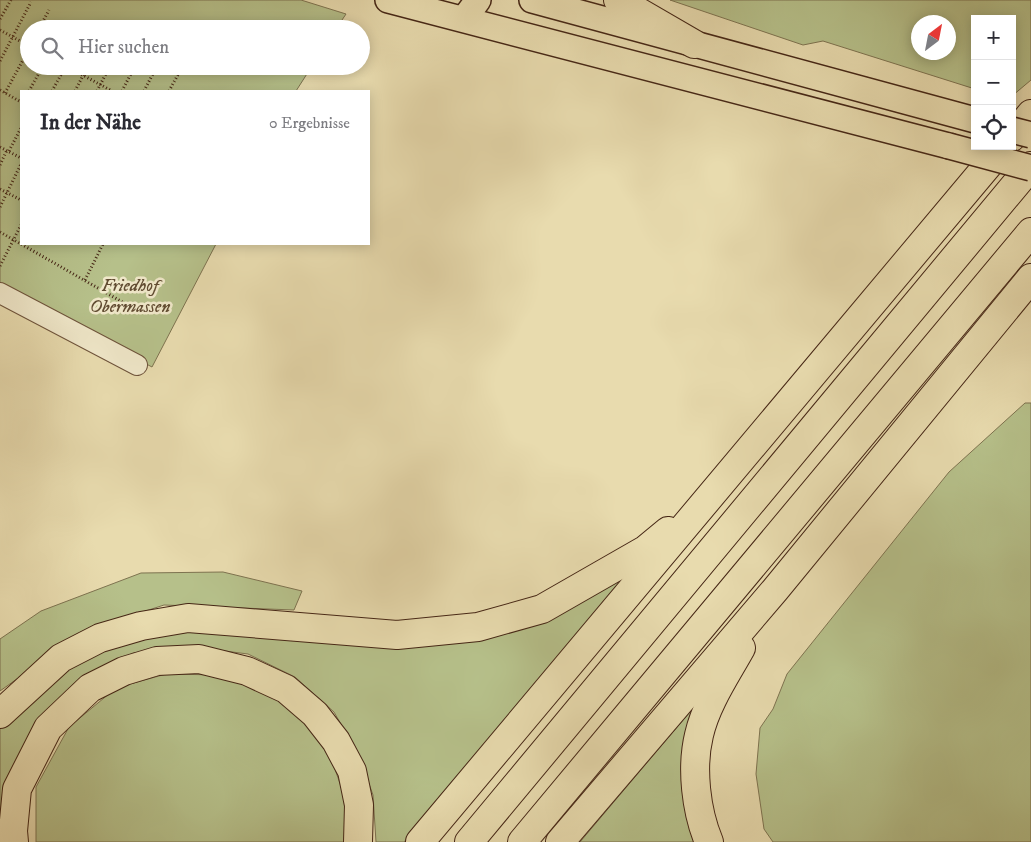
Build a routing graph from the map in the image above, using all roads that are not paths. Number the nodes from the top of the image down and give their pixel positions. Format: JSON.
{"nodes":[{"id":1,"x":388,"y":0,"type":"edge"},
{"id":2,"x":532,"y":0,"type":"edge"},
{"id":3,"x":618,"y":0,"type":"edge"},
{"id":4,"x":468,"y":6,"type":"edge"},
{"id":5,"x":694,"y":44,"type":"junction"},
{"id":6,"x":1031,"y":114,"type":"edge"},
{"id":7,"x":971,"y":119,"type":"edge"},
{"id":8,"x":1016,"y":131,"type":"edge"},
{"id":9,"x":1016,"y":132,"type":"edge"},
{"id":10,"x":1031,"y":135,"type":"edge"},
{"id":11,"x":1001,"y":150,"type":"edge"},
{"id":12,"x":1031,"y":167,"type":"edge"},
{"id":13,"x":1031,"y":232,"type":"edge"},
{"id":14,"x":1031,"y":278,"type":"edge"},
{"id":15,"x":0,"y":293,"type":"edge"},
{"id":16,"x":137,"y":365,"type":"dead end"},
{"id":17,"x":722,"y":484,"type":"junction"},
{"id":18,"x":775,"y":590,"type":"junction"},
{"id":19,"x":0,"y":714,"type":"edge"},
{"id":20,"x":14,"y":842,"type":"edge"},
{"id":21,"x":358,"y":842,"type":"edge"},
{"id":22,"x":420,"y":842,"type":"edge"},
{"id":23,"x":469,"y":842,"type":"edge"},
{"id":24,"x":522,"y":842,"type":"edge"},
{"id":25,"x":560,"y":842,"type":"edge"},
{"id":26,"x":709,"y":842,"type":"edge"}],
"edges":[{"from":1,"to":4,"type":"main road"},
{"from":2,"to":5,"type":"main road"},
{"from":3,"to":5,"type":"highway"},
{"from":4,"to":12,"type":"main road","bridge":true},
{"from":5,"to":7,"type":"main road"},
{"from":6,"to":9,"type":"highway"},
{"from":8,"to":10,"type":"main road","bridge":true},
{"from":11,"to":17,"type":"highway"},
{"from":12,"to":23,"type":"highway"},
{"from":13,"to":24,"type":"highway"},
{"from":14,"to":18,"type":"highway"},
{"from":15,"to":16,"type":"lane"},
{"from":17,"to":19,"type":"highway"},
{"from":17,"to":22,"type":"highway"},
{"from":18,"to":25,"type":"highway"},
{"from":18,"to":26,"type":"highway"},
{"from":20,"to":21,"type":"highway"}]}
